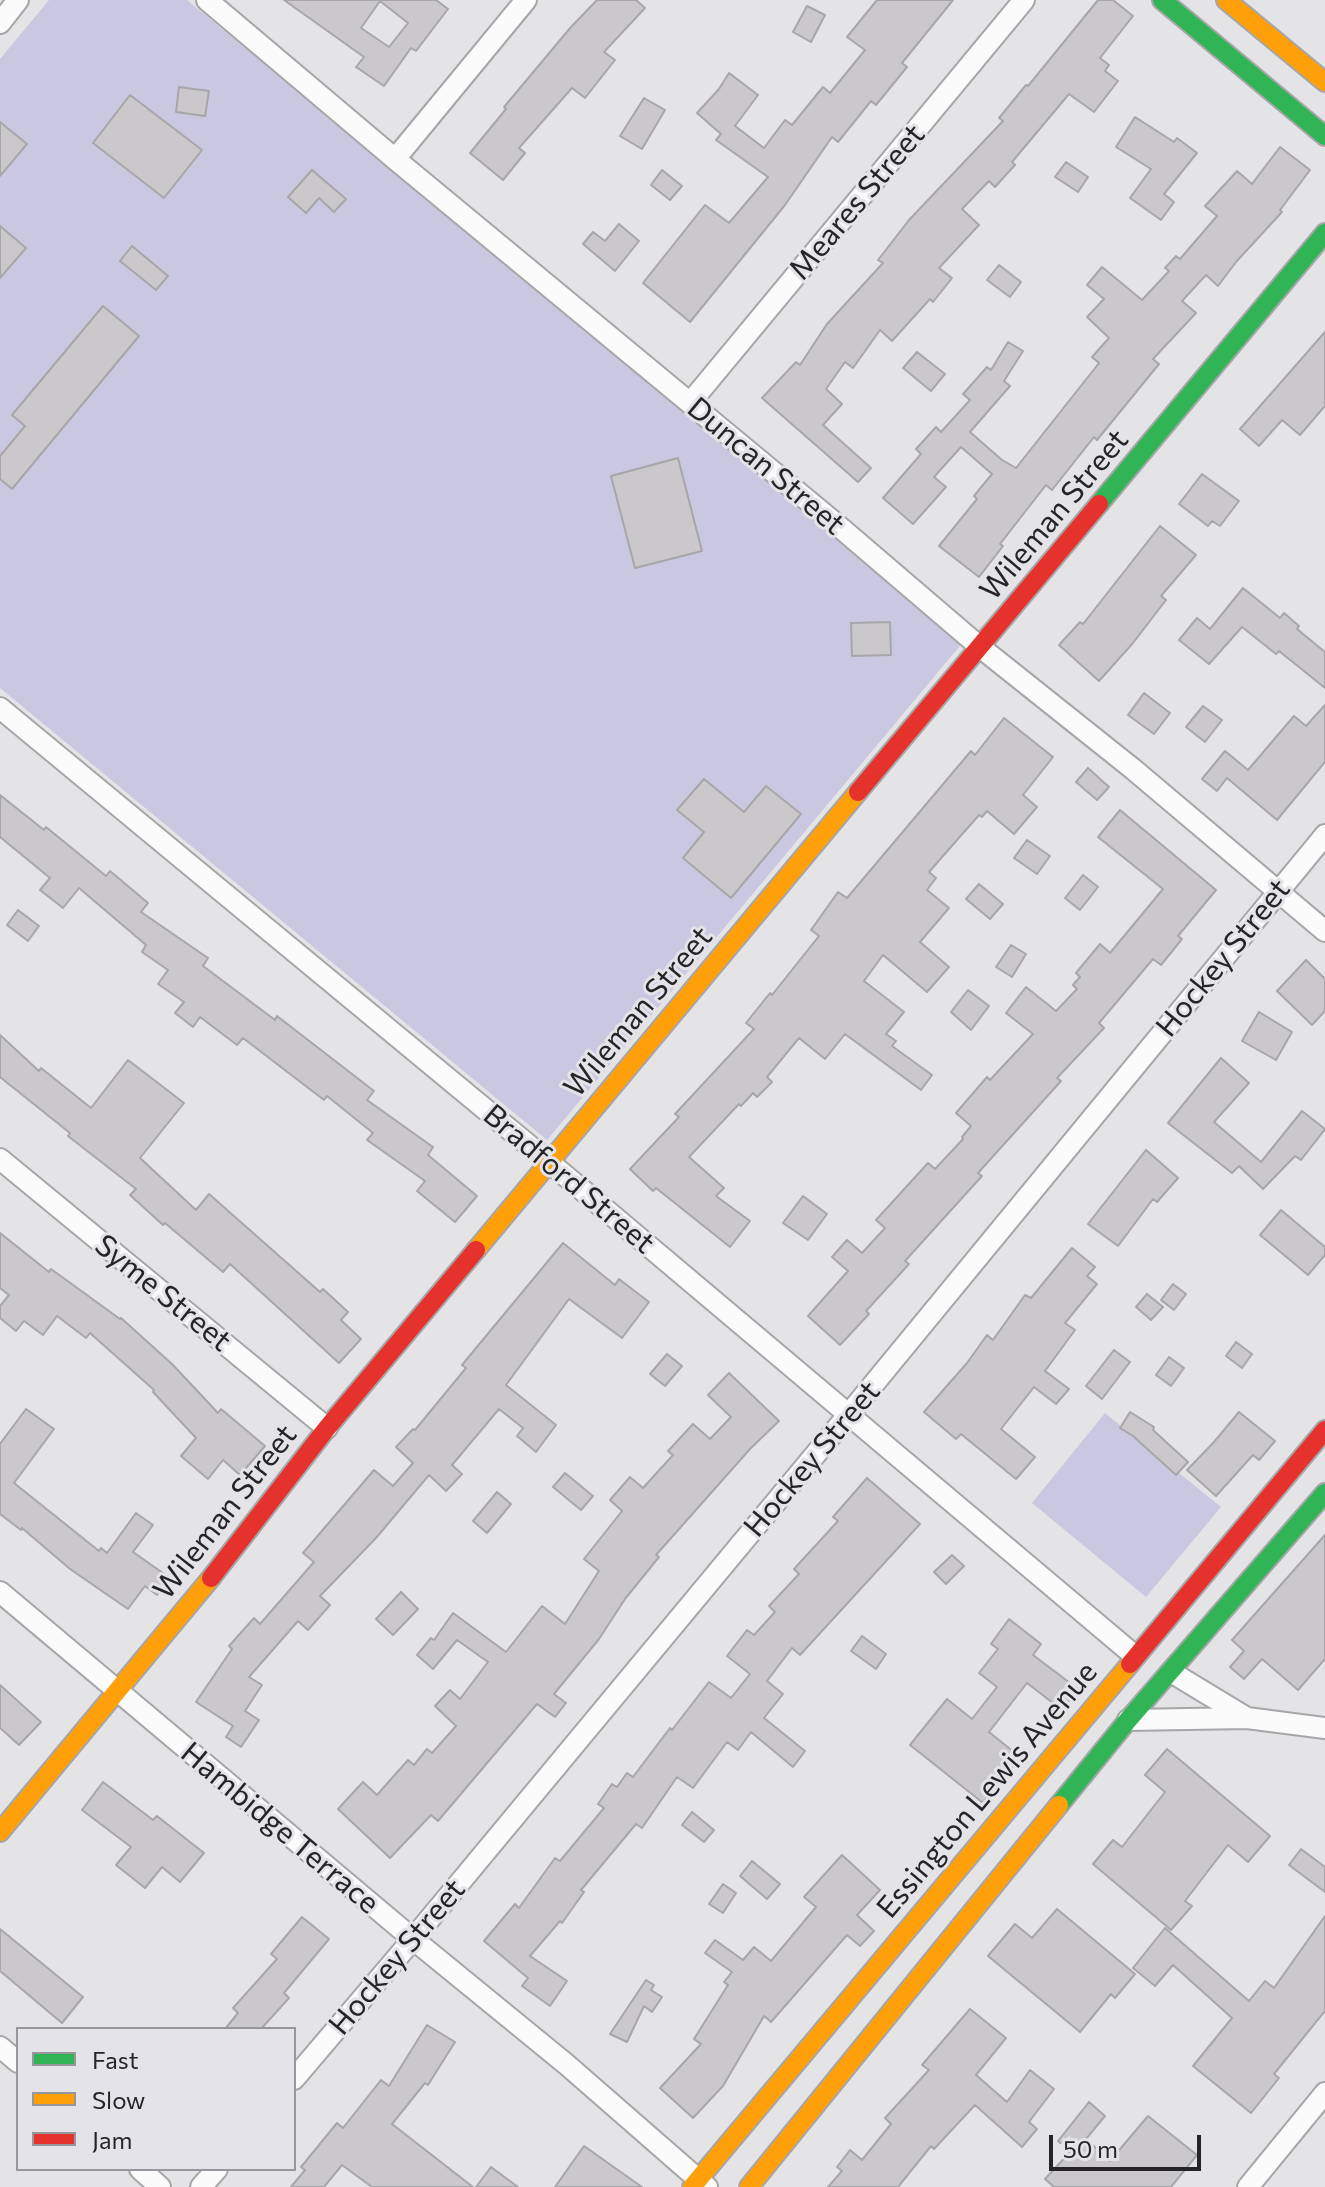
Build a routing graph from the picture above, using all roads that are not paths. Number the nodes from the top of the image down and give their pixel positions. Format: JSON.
{"nodes":[{"id":1,"x":18,"y":0,"type":"edge"},
{"id":2,"x":207,"y":0,"type":"edge"},
{"id":3,"x":526,"y":0,"type":"edge"},
{"id":4,"x":1024,"y":0,"type":"edge"},
{"id":5,"x":1162,"y":0,"type":"edge"},
{"id":6,"x":1226,"y":0,"type":"edge"},
{"id":7,"x":0,"y":23,"type":"edge"},
{"id":8,"x":1325,"y":82,"type":"edge"},
{"id":9,"x":1325,"y":136,"type":"edge"},
{"id":10,"x":395,"y":159,"type":"junction"},
{"id":11,"x":1325,"y":233,"type":"edge"},
{"id":12,"x":690,"y":403,"type":"junction"},
{"id":13,"x":980,"y":647,"type":"junction"},
{"id":14,"x":0,"y":708,"type":"edge"},
{"id":15,"x":1325,"y":835,"type":"edge"},
{"id":16,"x":1278,"y":892,"type":"junction"},
{"id":17,"x":1325,"y":931,"type":"edge"},
{"id":18,"x":0,"y":1159,"type":"edge"},
{"id":19,"x":549,"y":1162,"type":"junction"},
{"id":20,"x":849,"y":1414,"type":"junction"},
{"id":21,"x":327,"y":1428,"type":"junction"},
{"id":22,"x":1325,"y":1430,"type":"edge"},
{"id":23,"x":1325,"y":1493,"type":"edge"},
{"id":24,"x":0,"y":1592,"type":"edge"},
{"id":25,"x":1135,"y":1656,"type":"junction"},
{"id":26,"x":1171,"y":1672,"type":"junction"},
{"id":27,"x":118,"y":1691,"type":"junction"},
{"id":28,"x":1247,"y":1718,"type":"junction"},
{"id":29,"x":1128,"y":1720,"type":"junction"},
{"id":30,"x":1325,"y":1728,"type":"edge"},
{"id":31,"x":0,"y":1832,"type":"edge"},
{"id":32,"x":413,"y":1939,"type":"junction"},
{"id":33,"x":0,"y":2047,"type":"edge"},
{"id":34,"x":16,"y":2060,"type":"edge"},
{"id":35,"x":296,"y":2077,"type":"edge"},
{"id":36,"x":1325,"y":2093,"type":"edge"},
{"id":37,"x":142,"y":2171,"type":"edge"},
{"id":38,"x":215,"y":2171,"type":"edge"},
{"id":39,"x":700,"y":2184,"type":"edge"},
{"id":40,"x":160,"y":2187,"type":"edge"},
{"id":41,"x":201,"y":2187,"type":"edge"},
{"id":42,"x":749,"y":2187,"type":"edge"},
{"id":43,"x":1248,"y":2187,"type":"edge"}],
"edges":[{"from":1,"to":7,"type":"street"},
{"from":2,"to":10,"type":"street","name":"Duncan Street"},
{"from":3,"to":10,"type":"street"},
{"from":4,"to":12,"type":"street","name":"Meares Street"},
{"from":5,"to":9,"type":"street"},
{"from":6,"to":8,"type":"street"},
{"from":10,"to":12,"type":"street","name":"Duncan Street"},
{"from":11,"to":13,"type":"street","name":"Wileman Street"},
{"from":12,"to":13,"type":"street","name":"Duncan Street"},
{"from":13,"to":16,"type":"street","name":"Duncan Street"},
{"from":13,"to":19,"type":"street","name":"Wileman Street"},
{"from":14,"to":19,"type":"street","name":"Bradford Street"},
{"from":15,"to":16,"type":"street","name":"Hockey Street"},
{"from":16,"to":17,"type":"street","name":"Duncan Street"},
{"from":16,"to":20,"type":"street","name":"Hockey Street"},
{"from":18,"to":21,"type":"street","name":"Syme Street"},
{"from":19,"to":20,"type":"street","name":"Bradford Street"},
{"from":19,"to":21,"type":"street","name":"Wileman Street"},
{"from":20,"to":25,"type":"street","name":"Bradford Street"},
{"from":20,"to":32,"type":"street","name":"Hockey Street"},
{"from":21,"to":27,"type":"street","name":"Wileman Street"},
{"from":22,"to":25,"type":"street","name":"Essington Lewis Avenue"},
{"from":23,"to":26,"type":"street"},
{"from":24,"to":27,"type":"street","name":"Hambidge Terrace"},
{"from":25,"to":26,"type":"street"},
{"from":25,"to":39,"type":"street","name":"Essington Lewis Avenue"},
{"from":26,"to":28,"type":"street"},
{"from":26,"to":29,"type":"street"},
{"from":27,"to":31,"type":"street","name":"Wileman Street"},
{"from":27,"to":32,"type":"street","name":"Hambidge Terrace"},
{"from":28,"to":29,"type":"street"},
{"from":28,"to":30,"type":"street"},
{"from":29,"to":42,"type":"street"},
{"from":32,"to":35,"type":"street","name":"Hockey Street"},
{"from":32,"to":39,"type":"street","name":"Hambidge Terrace"},
{"from":33,"to":34,"type":"street"},
{"from":36,"to":43,"type":"street"},
{"from":37,"to":40,"type":"street"},
{"from":38,"to":41,"type":"street"}]}
